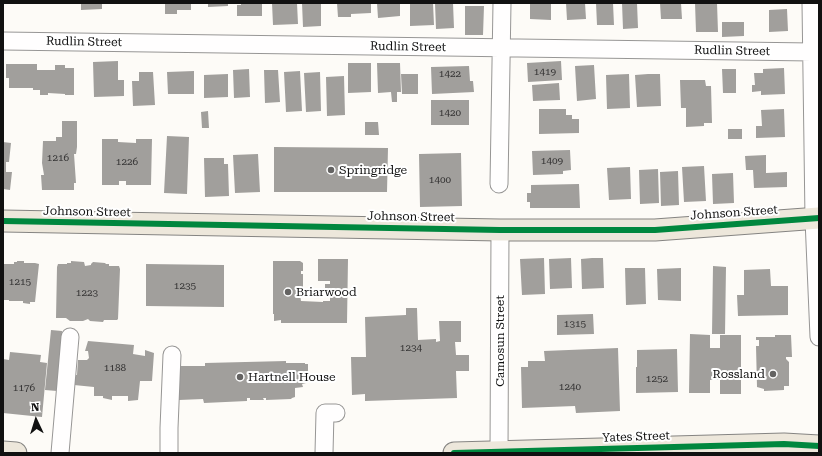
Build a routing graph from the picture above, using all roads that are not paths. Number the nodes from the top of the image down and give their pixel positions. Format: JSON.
{"nodes":[{"id":1,"x":502,"y":3,"type":"edge"},
{"id":2,"x":811,"y":3,"type":"edge"},
{"id":3,"x":3,"y":42,"type":"edge"},
{"id":4,"x":502,"y":48,"type":"junction"},
{"id":5,"x":812,"y":52,"type":"junction"},
{"id":6,"x":499,"y":184,"type":"dead end"},
{"id":7,"x":816,"y":218,"type":"edge"},
{"id":8,"x":3,"y":222,"type":"edge"},
{"id":9,"x":500,"y":230,"type":"junction"},
{"id":10,"x":819,"y":337,"type":"edge"},
{"id":11,"x":70,"y":338,"type":"dead end"},
{"id":12,"x":172,"y":355,"type":"dead end"},
{"id":13,"x":336,"y":413,"type":"dead end"},
{"id":14,"x":819,"y":446,"type":"edge"},
{"id":15,"x":712,"y":449,"type":"edge"},
{"id":16,"x":3,"y":452,"type":"edge"},
{"id":17,"x":499,"y":452,"type":"junction"},
{"id":18,"x":16,"y":453,"type":"edge"},
{"id":19,"x":60,"y":453,"type":"edge"},
{"id":20,"x":169,"y":453,"type":"edge"},
{"id":21,"x":324,"y":453,"type":"edge"},
{"id":22,"x":454,"y":453,"type":"edge"}],
"edges":[{"from":1,"to":4,"type":"street"},
{"from":2,"to":5,"type":"street"},
{"from":3,"to":4,"type":"street","name":"Rudlin Street"},
{"from":4,"to":5,"type":"street","name":"Rudlin Street"},
{"from":4,"to":6,"type":"street"},
{"from":5,"to":7,"type":"street"},
{"from":7,"to":9,"type":"main road","name":"Johnson Street"},
{"from":7,"to":10,"type":"street"},
{"from":8,"to":9,"type":"main road","name":"Johnson Street"},
{"from":9,"to":17,"type":"street","name":"Camosun Street"},
{"from":11,"to":19,"type":"street"},
{"from":12,"to":20,"type":"street"},
{"from":13,"to":21,"type":"street"},
{"from":14,"to":15,"type":"main road","name":"Yates Street"},
{"from":15,"to":17,"type":"main road","name":"Yates Street"},
{"from":16,"to":18,"type":"main road"},
{"from":17,"to":22,"type":"main road","name":"Yates Street"}]}
